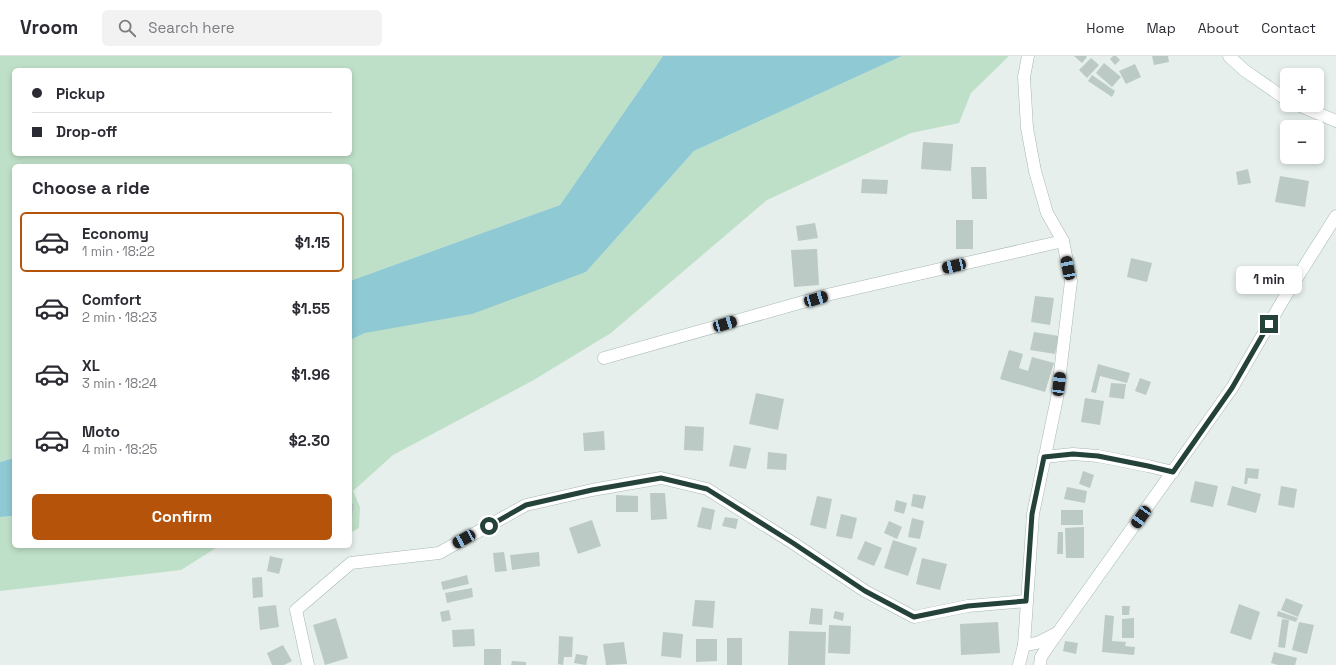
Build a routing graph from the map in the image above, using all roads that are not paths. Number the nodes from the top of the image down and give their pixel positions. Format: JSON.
{"nodes":[{"id":1,"x":1028,"y":56,"type":"edge"},
{"id":2,"x":1229,"y":56,"type":"edge"},
{"id":3,"x":1280,"y":95,"type":"edge"},
{"id":4,"x":1314,"y":112,"type":"edge"},
{"id":5,"x":1336,"y":122,"type":"edge"},
{"id":6,"x":1336,"y":216,"type":"edge"},
{"id":7,"x":1063,"y":241,"type":"junction"},
{"id":8,"x":604,"y":358,"type":"dead end"},
{"id":9,"x":1044,"y":457,"type":"junction"},
{"id":10,"x":1173,"y":472,"type":"junction"},
{"id":11,"x":1026,"y":601,"type":"junction"},
{"id":12,"x":1058,"y":633,"type":"junction"},
{"id":13,"x":1024,"y":645,"type":"junction"},
{"id":14,"x":308,"y":665,"type":"edge"},
{"id":15,"x":1018,"y":665,"type":"edge"},
{"id":16,"x":1040,"y":665,"type":"edge"}],
"edges":[{"from":1,"to":7,"type":"street"},
{"from":2,"to":3,"type":"street"},
{"from":4,"to":5,"type":"street"},
{"from":6,"to":10,"type":"street"},
{"from":7,"to":8,"type":"street"},
{"from":7,"to":9,"type":"street"},
{"from":9,"to":10,"type":"street"},
{"from":9,"to":11,"type":"street"},
{"from":10,"to":12,"type":"street"},
{"from":11,"to":13,"type":"street"},
{"from":11,"to":14,"type":"street"},
{"from":12,"to":13,"type":"street"},
{"from":12,"to":16,"type":"street"},
{"from":13,"to":15,"type":"street"}]}
